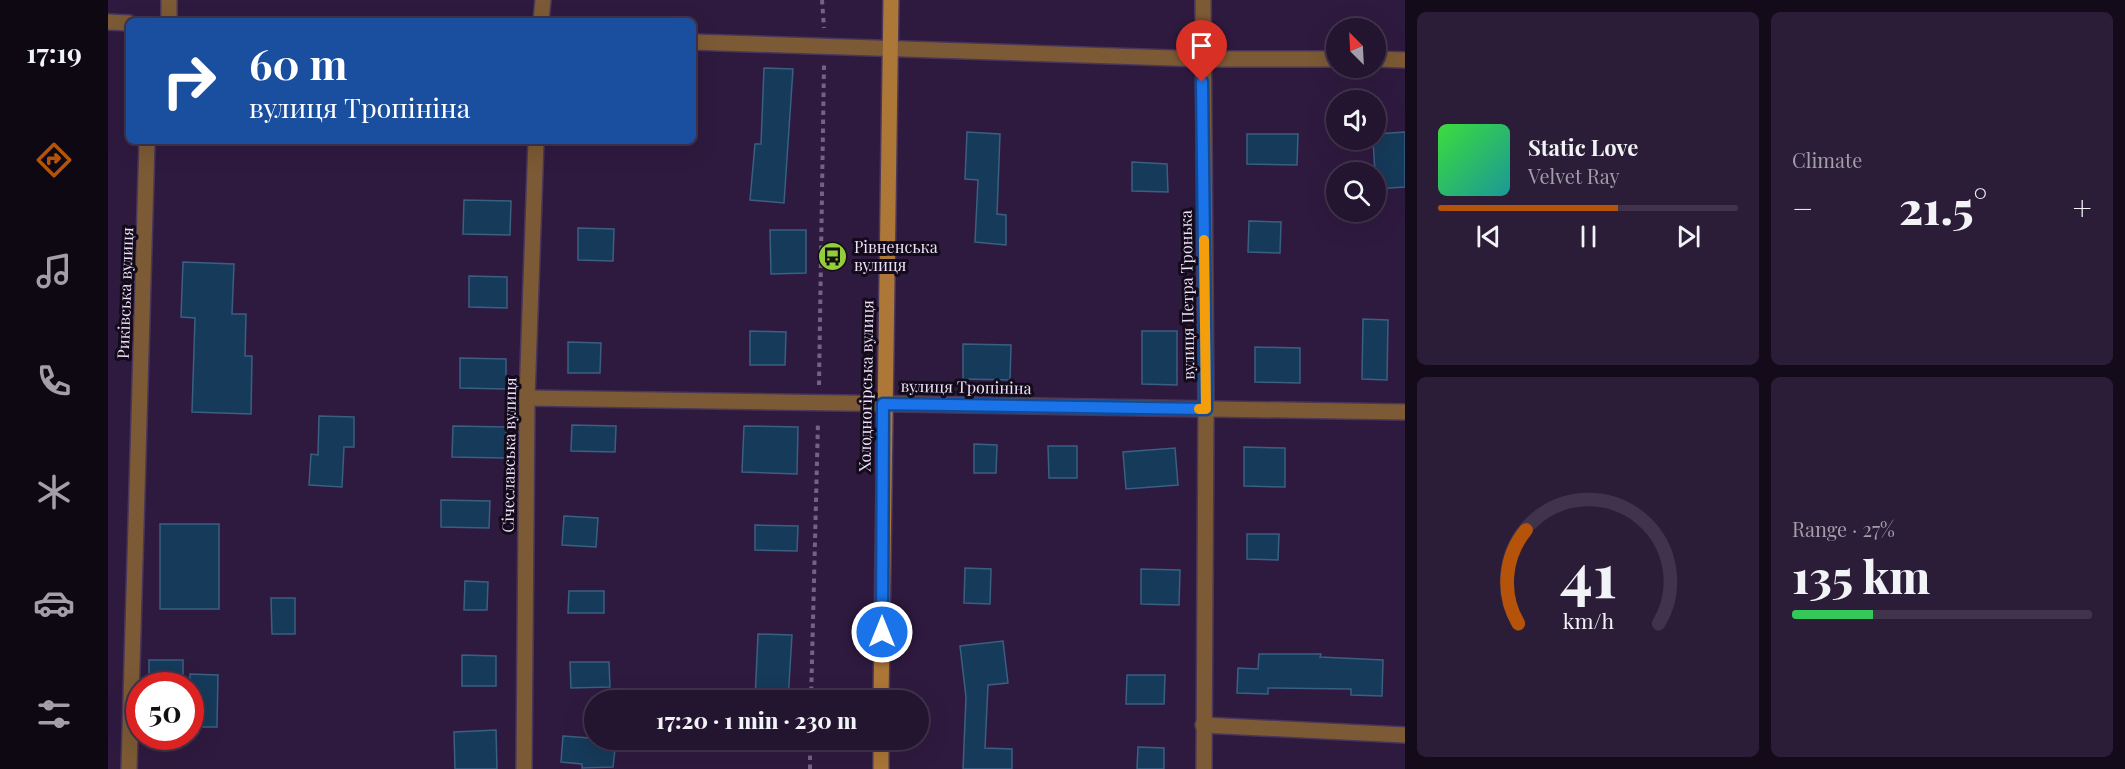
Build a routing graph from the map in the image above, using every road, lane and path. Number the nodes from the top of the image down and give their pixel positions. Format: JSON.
{"nodes":[{"id":1,"x":169,"y":0,"type":"edge"},
{"id":2,"x":543,"y":0,"type":"edge"},
{"id":3,"x":822,"y":0,"type":"edge"},
{"id":4,"x":891,"y":0,"type":"edge"},
{"id":5,"x":1203,"y":0,"type":"edge"},
{"id":6,"x":169,"y":18,"type":"edge"},
{"id":7,"x":541,"y":18,"type":"edge"},
{"id":8,"x":108,"y":22,"type":"edge"},
{"id":9,"x":126,"y":23,"type":"edge"},
{"id":10,"x":696,"y":42,"type":"edge"},
{"id":11,"x":824,"y":45,"type":"junction"},
{"id":12,"x":890,"y":48,"type":"junction"},
{"id":13,"x":1202,"y":59,"type":"junction"},
{"id":14,"x":1326,"y":59,"type":"edge"},
{"id":15,"x":1386,"y":59,"type":"edge"},
{"id":16,"x":1405,"y":60,"type":"edge"},
{"id":17,"x":147,"y":144,"type":"edge"},
{"id":18,"x":536,"y":144,"type":"edge"},
{"id":19,"x":527,"y":398,"type":"junction"},
{"id":20,"x":818,"y":403,"type":"junction"},
{"id":21,"x":883,"y":404,"type":"junction"},
{"id":22,"x":1206,"y":409,"type":"junction"},
{"id":23,"x":1405,"y":412,"type":"edge"},
{"id":24,"x":811,"y":690,"type":"edge"},
{"id":25,"x":881,"y":690,"type":"edge"},
{"id":26,"x":1203,"y":725,"type":"junction"},
{"id":27,"x":1405,"y":735,"type":"edge"},
{"id":28,"x":810,"y":750,"type":"edge"},
{"id":29,"x":881,"y":750,"type":"edge"},
{"id":30,"x":129,"y":769,"type":"edge"},
{"id":31,"x":524,"y":769,"type":"edge"},
{"id":32,"x":810,"y":769,"type":"edge"},
{"id":33,"x":881,"y":769,"type":"edge"},
{"id":34,"x":1204,"y":769,"type":"edge"}],
"edges":[{"from":1,"to":6,"type":"street"},
{"from":2,"to":7,"type":"street"},
{"from":3,"to":11,"type":"path"},
{"from":4,"to":12,"type":"main road","name":"Холодногірська вулиця"},
{"from":5,"to":13,"type":"street","name":"вулиця Петра Тронька"},
{"from":8,"to":9,"type":"street"},
{"from":10,"to":11,"type":"street"},
{"from":11,"to":12,"type":"street"},
{"from":11,"to":20,"type":"path"},
{"from":12,"to":13,"type":"street"},
{"from":12,"to":21,"type":"main road","name":"Холодногірська вулиця"},
{"from":13,"to":14,"type":"street"},
{"from":13,"to":22,"type":"street","name":"вулиця Петра Тронька"},
{"from":15,"to":16,"type":"street"},
{"from":17,"to":30,"type":"street","name":"Риківська вулиця"},
{"from":18,"to":19,"type":"street","name":"Січеславська вулиця"},
{"from":19,"to":20,"type":"street","name":"вулиця Тропініна"},
{"from":19,"to":31,"type":"street","name":"Січеславська вулиця"},
{"from":20,"to":21,"type":"street","name":"вулиця Тропініна"},
{"from":20,"to":24,"type":"path"},
{"from":21,"to":22,"type":"street","name":"вулиця Тропініна"},
{"from":21,"to":25,"type":"main road","name":"Холодногірська вулиця"},
{"from":22,"to":23,"type":"street","name":"вулиця Тропініна"},
{"from":22,"to":26,"type":"street","name":"вулиця Петра Тронька"},
{"from":26,"to":27,"type":"street"},
{"from":26,"to":34,"type":"street","name":"вулиця Петра Тронька"},
{"from":28,"to":32,"type":"path"},
{"from":29,"to":33,"type":"main road"}]}
